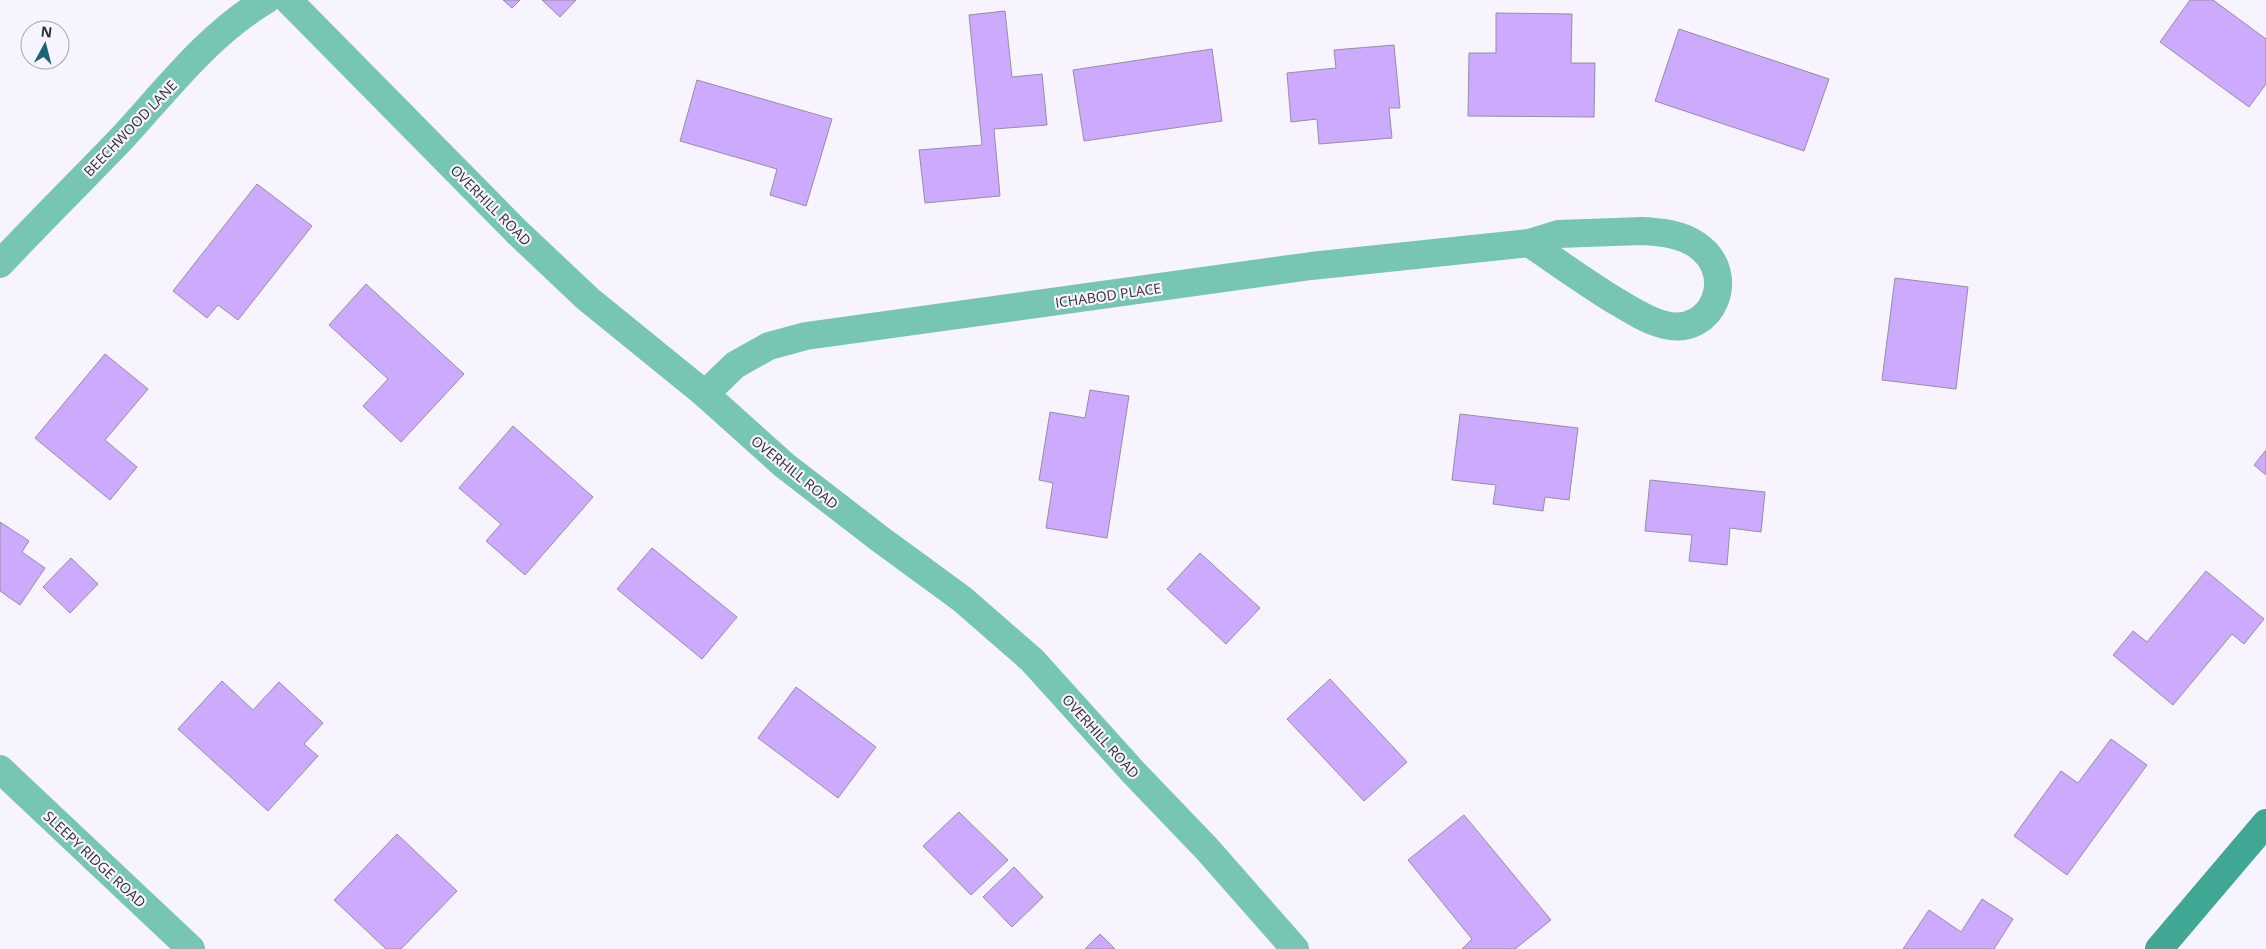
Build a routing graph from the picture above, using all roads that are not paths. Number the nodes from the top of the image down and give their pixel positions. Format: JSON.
{"nodes":[{"id":1,"x":266,"y":0,"type":"edge"},
{"id":2,"x":288,"y":0,"type":"edge"},
{"id":3,"x":1528,"y":243,"type":"junction"},
{"id":4,"x":0,"y":264,"type":"edge"},
{"id":5,"x":705,"y":394,"type":"junction"},
{"id":6,"x":0,"y":769,"type":"edge"},
{"id":7,"x":2266,"y":823,"type":"edge"},
{"id":8,"x":190,"y":949,"type":"edge"},
{"id":9,"x":1295,"y":949,"type":"edge"},
{"id":10,"x":2158,"y":949,"type":"edge"}],
"edges":[{"from":1,"to":4,"type":"street","name":"BEECHWOOD LANE"},
{"from":2,"to":5,"type":"street","name":"OVERHILL ROAD"},
{"from":3,"to":3,"type":"street","name":"ICHABOD PLACE"},
{"from":3,"to":5,"type":"street","name":"ICHABOD PLACE"},
{"from":5,"to":9,"type":"street","name":"OVERHILL ROAD"},
{"from":6,"to":8,"type":"street","name":"SLEEPY RIDGE ROAD"},
{"from":7,"to":10,"type":"main road"}]}
